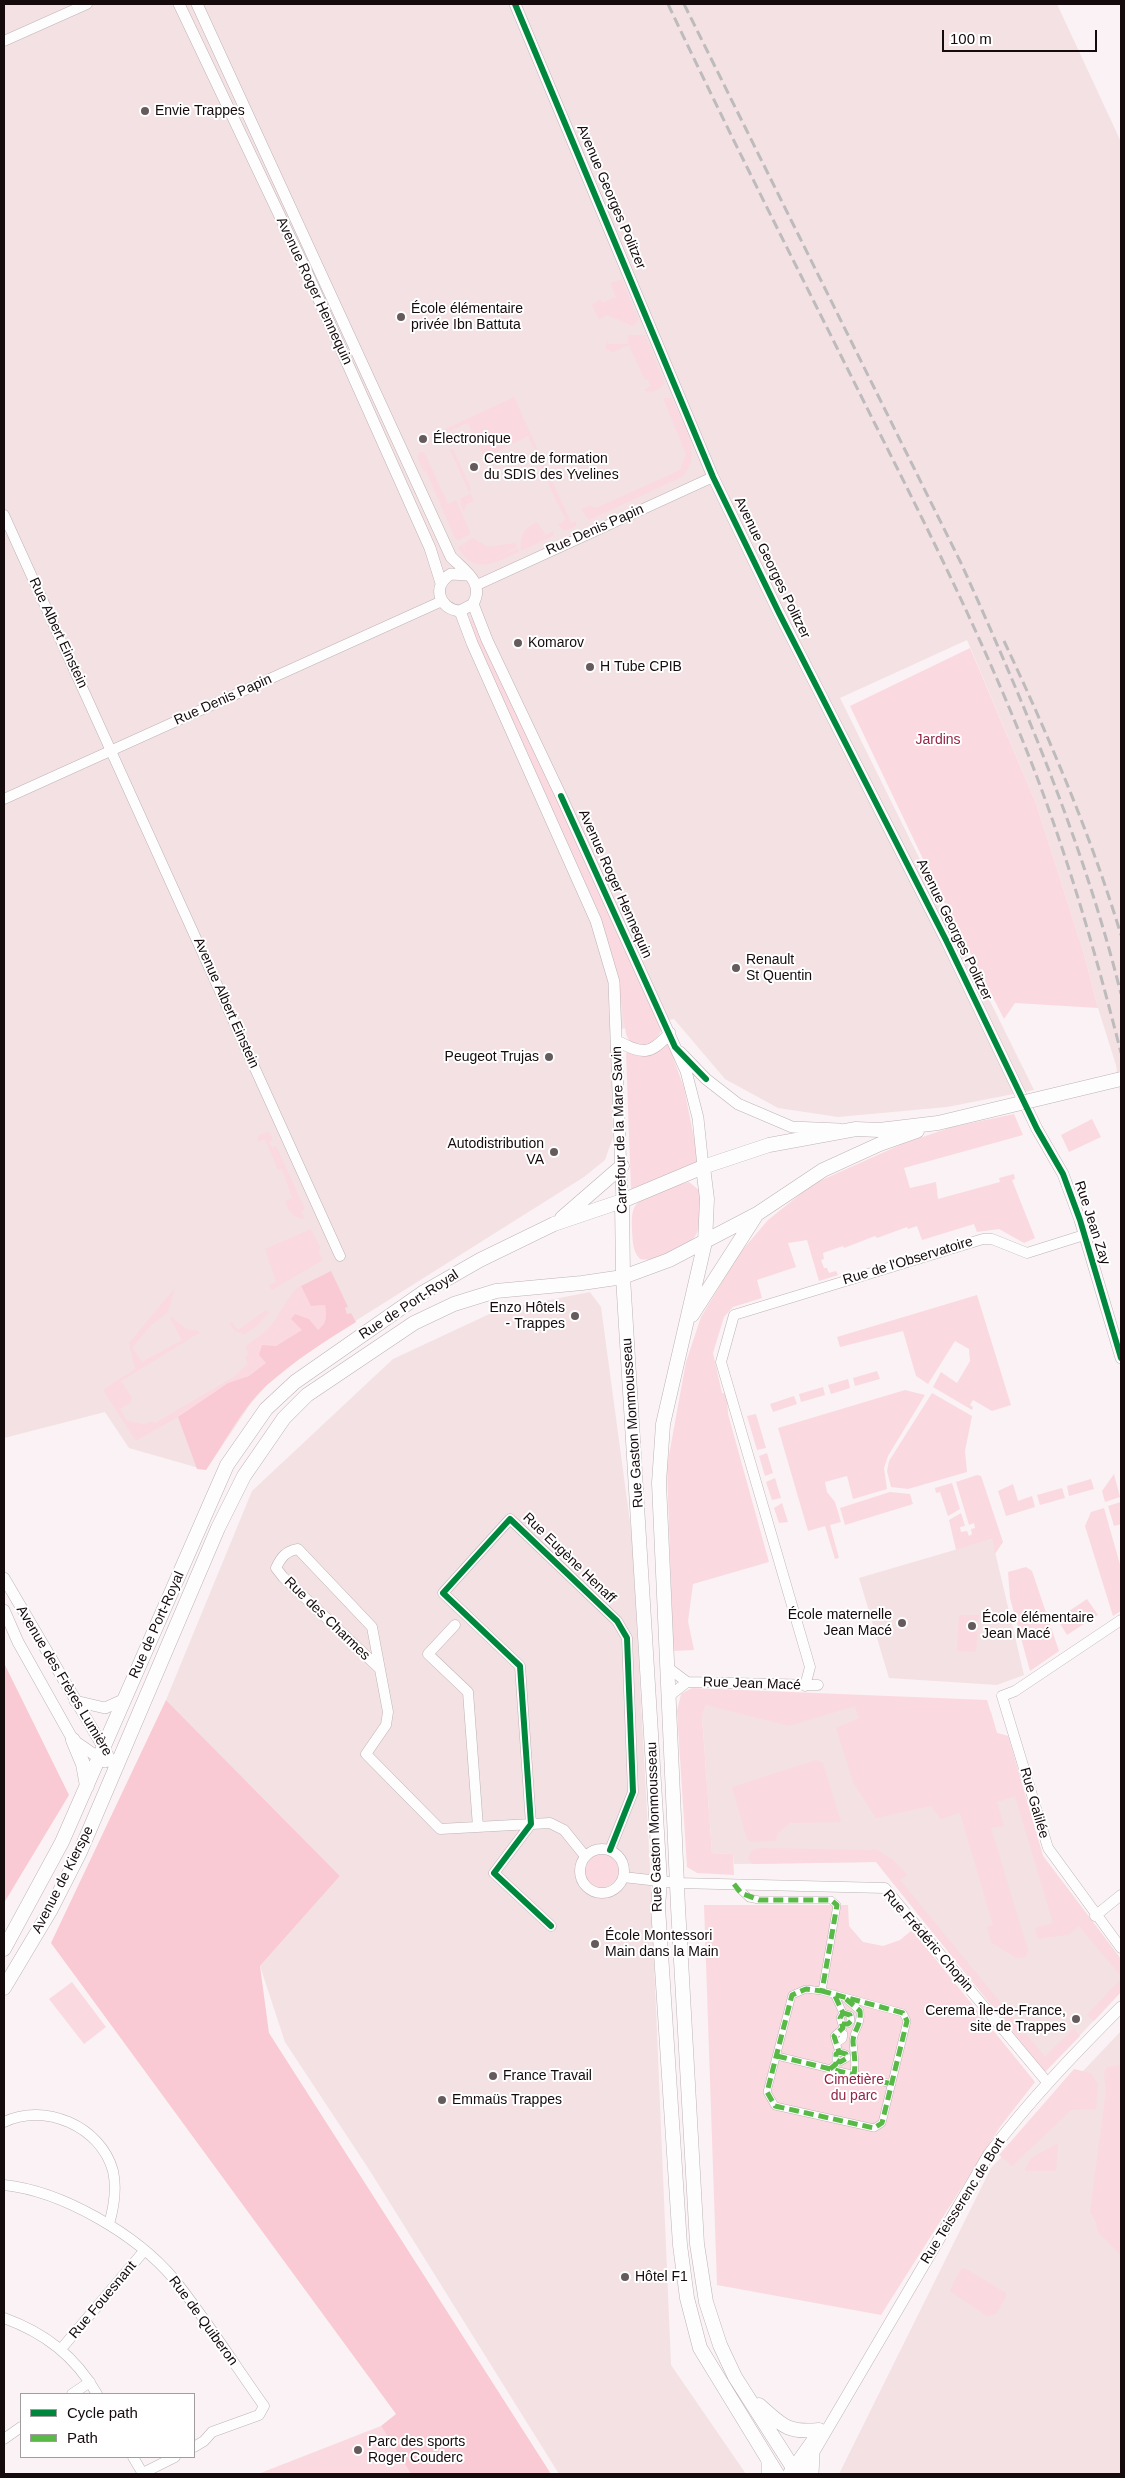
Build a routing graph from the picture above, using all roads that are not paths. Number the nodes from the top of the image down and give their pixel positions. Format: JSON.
{"nodes":[{"id":1,"x":87,"y":4,"type":"edge"},
{"id":2,"x":179,"y":4,"type":"edge"},
{"id":3,"x":197,"y":4,"type":"edge"},
{"id":4,"x":515,"y":4,"type":"edge"},
{"id":5,"x":4,"y":41,"type":"edge"},
{"id":6,"x":713,"y":477,"type":"junction"},
{"id":7,"x":4,"y":515,"type":"edge"},
{"id":8,"x":468,"y":574,"type":"junction"},
{"id":9,"x":441,"y":583,"type":"junction"},
{"id":10,"x":476,"y":584,"type":"junction"},
{"id":11,"x":442,"y":601,"type":"junction"},
{"id":12,"x":473,"y":604,"type":"junction"},
{"id":13,"x":460,"y":611,"type":"junction"},
{"id":14,"x":112,"y":750,"type":"junction"},
{"id":15,"x":4,"y":799,"type":"edge"},
{"id":16,"x":670,"y":1033,"type":"junction"},
{"id":17,"x":617,"y":1040,"type":"junction"},
{"id":18,"x":675,"y":1047,"type":"junction"},
{"id":19,"x":1121,"y":1079,"type":"edge"},
{"id":20,"x":938,"y":1123,"type":"junction"},
{"id":21,"x":856,"y":1129,"type":"junction"},
{"id":22,"x":1037,"y":1129,"type":"joint"},
{"id":23,"x":622,"y":1166,"type":"junction"},
{"id":24,"x":703,"y":1167,"type":"junction"},
{"id":25,"x":622,"y":1201,"type":"junction"},
{"id":26,"x":757,"y":1214,"type":"junction"},
{"id":27,"x":554,"y":1224,"type":"junction"},
{"id":28,"x":1084,"y":1235,"type":"junction"},
{"id":29,"x":704,"y":1242,"type":"junction"},
{"id":30,"x":340,"y":1256,"type":"dead end"},
{"id":31,"x":623,"y":1277,"type":"junction"},
{"id":32,"x":688,"y":1322,"type":"junction"},
{"id":33,"x":1121,"y":1358,"type":"edge"},
{"id":34,"x":4,"y":1578,"type":"edge"},
{"id":35,"x":4,"y":1610,"type":"edge"},
{"id":36,"x":1121,"y":1620,"type":"edge"},
{"id":37,"x":455,"y":1625,"type":"dead end"},
{"id":38,"x":667,"y":1667,"type":"junction"},
{"id":39,"x":379,"y":1668,"type":"junction"},
{"id":40,"x":687,"y":1682,"type":"junction"},
{"id":41,"x":818,"y":1685,"type":"dead end"},
{"id":42,"x":805,"y":1686,"type":"junction"},
{"id":43,"x":668,"y":1697,"type":"junction"},
{"id":44,"x":125,"y":1699,"type":"junction"},
{"id":45,"x":74,"y":1701,"type":"junction"},
{"id":46,"x":74,"y":1740,"type":"junction"},
{"id":47,"x":101,"y":1754,"type":"junction"},
{"id":48,"x":116,"y":1768,"type":"junction"},
{"id":49,"x":87,"y":1786,"type":"junction"},
{"id":50,"x":531,"y":1824,"type":"junction"},
{"id":51,"x":478,"y":1827,"type":"junction"},
{"id":52,"x":610,"y":1850,"type":"junction"},
{"id":53,"x":586,"y":1856,"type":"junction"},
{"id":54,"x":623,"y":1876,"type":"junction"},
{"id":55,"x":660,"y":1881,"type":"junction"},
{"id":56,"x":677,"y":1883,"type":"junction"},
{"id":57,"x":734,"y":1884,"type":"junction"},
{"id":58,"x":1121,"y":1895,"type":"edge"},
{"id":59,"x":1095,"y":1916,"type":"junction"},
{"id":60,"x":551,"y":1926,"type":"dead end"},
{"id":61,"x":1121,"y":1948,"type":"edge"},
{"id":62,"x":4,"y":1949,"type":"edge"},
{"id":63,"x":4,"y":1988,"type":"edge"},
{"id":64,"x":822,"y":1991,"type":"junction"},
{"id":65,"x":834,"y":1994,"type":"junction"},
{"id":66,"x":844,"y":1997,"type":"junction"},
{"id":67,"x":1121,"y":2007,"type":"edge"},
{"id":68,"x":777,"y":2056,"type":"junction"},
{"id":69,"x":830,"y":2069,"type":"junction"},
{"id":70,"x":854,"y":2075,"type":"junction"},
{"id":71,"x":1047,"y":2082,"type":"junction"},
{"id":72,"x":892,"y":2084,"type":"junction"},
{"id":73,"x":4,"y":2122,"type":"edge"},
{"id":74,"x":4,"y":2185,"type":"edge"},
{"id":75,"x":109,"y":2224,"type":"junction"},
{"id":76,"x":144,"y":2251,"type":"junction"},
{"id":77,"x":4,"y":2318,"type":"edge"},
{"id":78,"x":61,"y":2349,"type":"junction"},
{"id":79,"x":90,"y":2382,"type":"junction"},
{"id":80,"x":74,"y":2393,"type":"edge"},
{"id":81,"x":96,"y":2393,"type":"edge"},
{"id":82,"x":749,"y":2397,"type":"junction"},
{"id":83,"x":732,"y":2404,"type":"junction"},
{"id":84,"x":834,"y":2416,"type":"junction"},
{"id":85,"x":20,"y":2428,"type":"edge"},
{"id":86,"x":819,"y":2430,"type":"junction"},
{"id":87,"x":4,"y":2439,"type":"edge"},
{"id":88,"x":195,"y":2446,"type":"edge"},
{"id":89,"x":814,"y":2453,"type":"junction"},
{"id":90,"x":134,"y":2458,"type":"edge"},
{"id":91,"x":173,"y":2458,"type":"edge"},
{"id":92,"x":767,"y":2468,"type":"edge"},
{"id":93,"x":793,"y":2473,"type":"edge"},
{"id":94,"x":143,"y":2474,"type":"edge"},
{"id":95,"x":776,"y":2474,"type":"edge"},
{"id":96,"x":813,"y":2474,"type":"edge"}],
"edges":[{"from":1,"to":5,"type":"street"},
{"from":2,"to":9,"type":"street","name":"Avenue Roger Hennequin"},
{"from":3,"to":8,"type":"street","name":"Avenue Roger Hennequin"},
{"from":4,"to":6,"type":"street","name":"Avenue Georges Politzer"},
{"from":6,"to":10,"type":"street","name":"Rue Denis Papin"},
{"from":6,"to":22,"type":"street","name":"Avenue Georges Politzer"},
{"from":7,"to":14,"type":"street","name":"Rue Albert Einstein"},
{"from":8,"to":9,"type":"street"},
{"from":8,"to":10,"type":"street","name":"Avenue Roger Hennequin"},
{"from":9,"to":11,"type":"street","name":"Avenue Roger Hennequin"},
{"from":10,"to":12,"type":"street","name":"Avenue Roger Hennequin"},
{"from":11,"to":13,"type":"street"},
{"from":11,"to":14,"type":"street","name":"Rue Denis Papin"},
{"from":12,"to":13,"type":"street"},
{"from":12,"to":16,"type":"street","name":"Avenue Roger Hennequin"},
{"from":13,"to":17,"type":"street","name":"Carrefour de la Mare Savin"},
{"from":14,"to":15,"type":"street","name":"Rue Denis Papin"},
{"from":14,"to":30,"type":"street","name":"Avenue Albert Einstein"},
{"from":16,"to":17,"type":"street"},
{"from":16,"to":18,"type":"street"},
{"from":17,"to":23,"type":"street","name":"Carrefour de la Mare Savin"},
{"from":18,"to":21,"type":"street"},
{"from":18,"to":24,"type":"street"},
{"from":19,"to":20,"type":"main road","name":"Rue de Port-Royal","bridge":true},
{"from":20,"to":21,"type":"main road","name":"Rue de Port-Royal"},
{"from":20,"to":26,"type":"main road","name":"Rue de Port-Royal"},
{"from":21,"to":24,"type":"main road","name":"Rue de Port-Royal"},
{"from":22,"to":28,"type":"street","name":"Rue Jean Zay"},
{"from":23,"to":25,"type":"street","name":"Carrefour de la Mare Savin"},
{"from":23,"to":27,"type":"main road"},
{"from":24,"to":25,"type":"main road","name":"Rue de Port-Royal"},
{"from":24,"to":29,"type":"main road"},
{"from":25,"to":27,"type":"main road","name":"Rue de Port-Royal"},
{"from":25,"to":31,"type":"main road","name":"Carrefour de la Mare Savin"},
{"from":26,"to":29,"type":"main road","name":"Rue de Port-Royal"},
{"from":26,"to":32,"type":"main road"},
{"from":27,"to":44,"type":"main road","name":"Rue de Port-Royal"},
{"from":28,"to":33,"type":"street","name":"Rue Jean Zay"},
{"from":28,"to":42,"type":"street","name":"Rue de l'Observatoire"},
{"from":29,"to":31,"type":"main road","name":"Rue de Port-Royal"},
{"from":29,"to":32,"type":"main road"},
{"from":31,"to":48,"type":"main road","name":"Rue de Port-Royal"},
{"from":31,"to":55,"type":"main road","name":"Rue Gaston Monmousseau"},
{"from":32,"to":38,"type":"main road","name":"Rue Gaston Monmousseau"},
{"from":34,"to":45,"type":"street","name":"Avenue des Frères Lumière"},
{"from":35,"to":46,"type":"street","name":"Avenue des Frères Lumière"},
{"from":36,"to":59,"type":"street","name":"Rue Galilée"},
{"from":37,"to":51,"type":"street"},
{"from":38,"to":40,"type":"street","name":"Rue Jean Macé"},
{"from":38,"to":43,"type":"main road","name":"Rue Gaston Monmousseau"},
{"from":39,"to":39,"type":"street","name":"Rue des Charmes"},
{"from":39,"to":51,"type":"street","name":"Rue des Charmes"},
{"from":40,"to":42,"type":"street","name":"Rue Jean Macé"},
{"from":40,"to":43,"type":"street","name":"Rue Jean Macé"},
{"from":41,"to":42,"type":"street","name":"Rue Jean Macé"},
{"from":43,"to":56,"type":"main road","name":"Rue Gaston Monmousseau"},
{"from":44,"to":45,"type":"street"},
{"from":44,"to":47,"type":"main road","name":"Rue de Port-Royal"},
{"from":45,"to":47,"type":"street","name":"Avenue des Frères Lumière"},
{"from":46,"to":47,"type":"street","name":"Avenue des Frères Lumière"},
{"from":46,"to":49,"type":"main road"},
{"from":47,"to":48,"type":"street","name":"Avenue des Frères Lumière"},
{"from":47,"to":49,"type":"main road","name":"Avenue de Kierspe"},
{"from":48,"to":63,"type":"main road","name":"Avenue de Kierspe"},
{"from":49,"to":62,"type":"main road","name":"Avenue de Kierspe"},
{"from":50,"to":51,"type":"street","name":"Rue des Charmes"},
{"from":50,"to":52,"type":"street","name":"Rue Eugène Henaff"},
{"from":50,"to":53,"type":"street","name":"Rue des Charmes"},
{"from":50,"to":60,"type":"street"},
{"from":52,"to":53,"type":"street"},
{"from":52,"to":54,"type":"street"},
{"from":53,"to":54,"type":"street"},
{"from":54,"to":55,"type":"street","name":"Rue Frédéric Chopin"},
{"from":55,"to":56,"type":"street","name":"Rue Frédéric Chopin"},
{"from":55,"to":83,"type":"main road","name":"Rue Gaston Monmousseau"},
{"from":56,"to":57,"type":"street","name":"Rue Frédéric Chopin"},
{"from":56,"to":82,"type":"main road","name":"Rue Gaston Monmousseau"},
{"from":57,"to":64,"type":"street"},
{"from":57,"to":71,"type":"street","name":"Rue Frédéric Chopin"},
{"from":58,"to":59,"type":"street"},
{"from":59,"to":61,"type":"street","name":"Rue Galilée"},
{"from":64,"to":65,"type":"street"},
{"from":64,"to":68,"type":"street"},
{"from":65,"to":66,"type":"street"},
{"from":65,"to":69,"type":"street"},
{"from":66,"to":70,"type":"street"},
{"from":66,"to":72,"type":"street"},
{"from":67,"to":71,"type":"street","name":"Rue Teisserenc de Bort"},
{"from":68,"to":69,"type":"street"},
{"from":68,"to":72,"type":"street"},
{"from":69,"to":70,"type":"street"},
{"from":70,"to":72,"type":"street"},
{"from":71,"to":84,"type":"street","name":"Rue Teisserenc de Bort"},
{"from":73,"to":75,"type":"street"},
{"from":74,"to":75,"type":"street","name":"Rue de Quiberon"},
{"from":75,"to":76,"type":"street","name":"Rue de Quiberon"},
{"from":76,"to":78,"type":"street","name":"Rue Fouesnant"},
{"from":76,"to":88,"type":"street","name":"Rue de Quiberon"},
{"from":77,"to":78,"type":"street"},
{"from":78,"to":79,"type":"street"},
{"from":79,"to":80,"type":"street"},
{"from":79,"to":81,"type":"street"},
{"from":82,"to":86,"type":"main road"},
{"from":82,"to":93,"type":"main road"},
{"from":83,"to":92,"type":"main road","name":"Rue Gaston Monmousseau"},
{"from":83,"to":93,"type":"main road"},
{"from":84,"to":86,"type":"street","name":"Rue Teisserenc de Bort"},
{"from":84,"to":89,"type":"street","name":"Rue Teisserenc de Bort"},
{"from":85,"to":87,"type":"street"},
{"from":86,"to":93,"type":"street","name":"Rue Teisserenc de Bort"},
{"from":89,"to":93,"type":"street","name":"Rue Teisserenc de Bort"},
{"from":89,"to":96,"type":"street"},
{"from":90,"to":94,"type":"street"},
{"from":91,"to":94,"type":"street"},
{"from":92,"to":95,"type":"main road","name":"Rue Gaston Monmousseau"}]}
